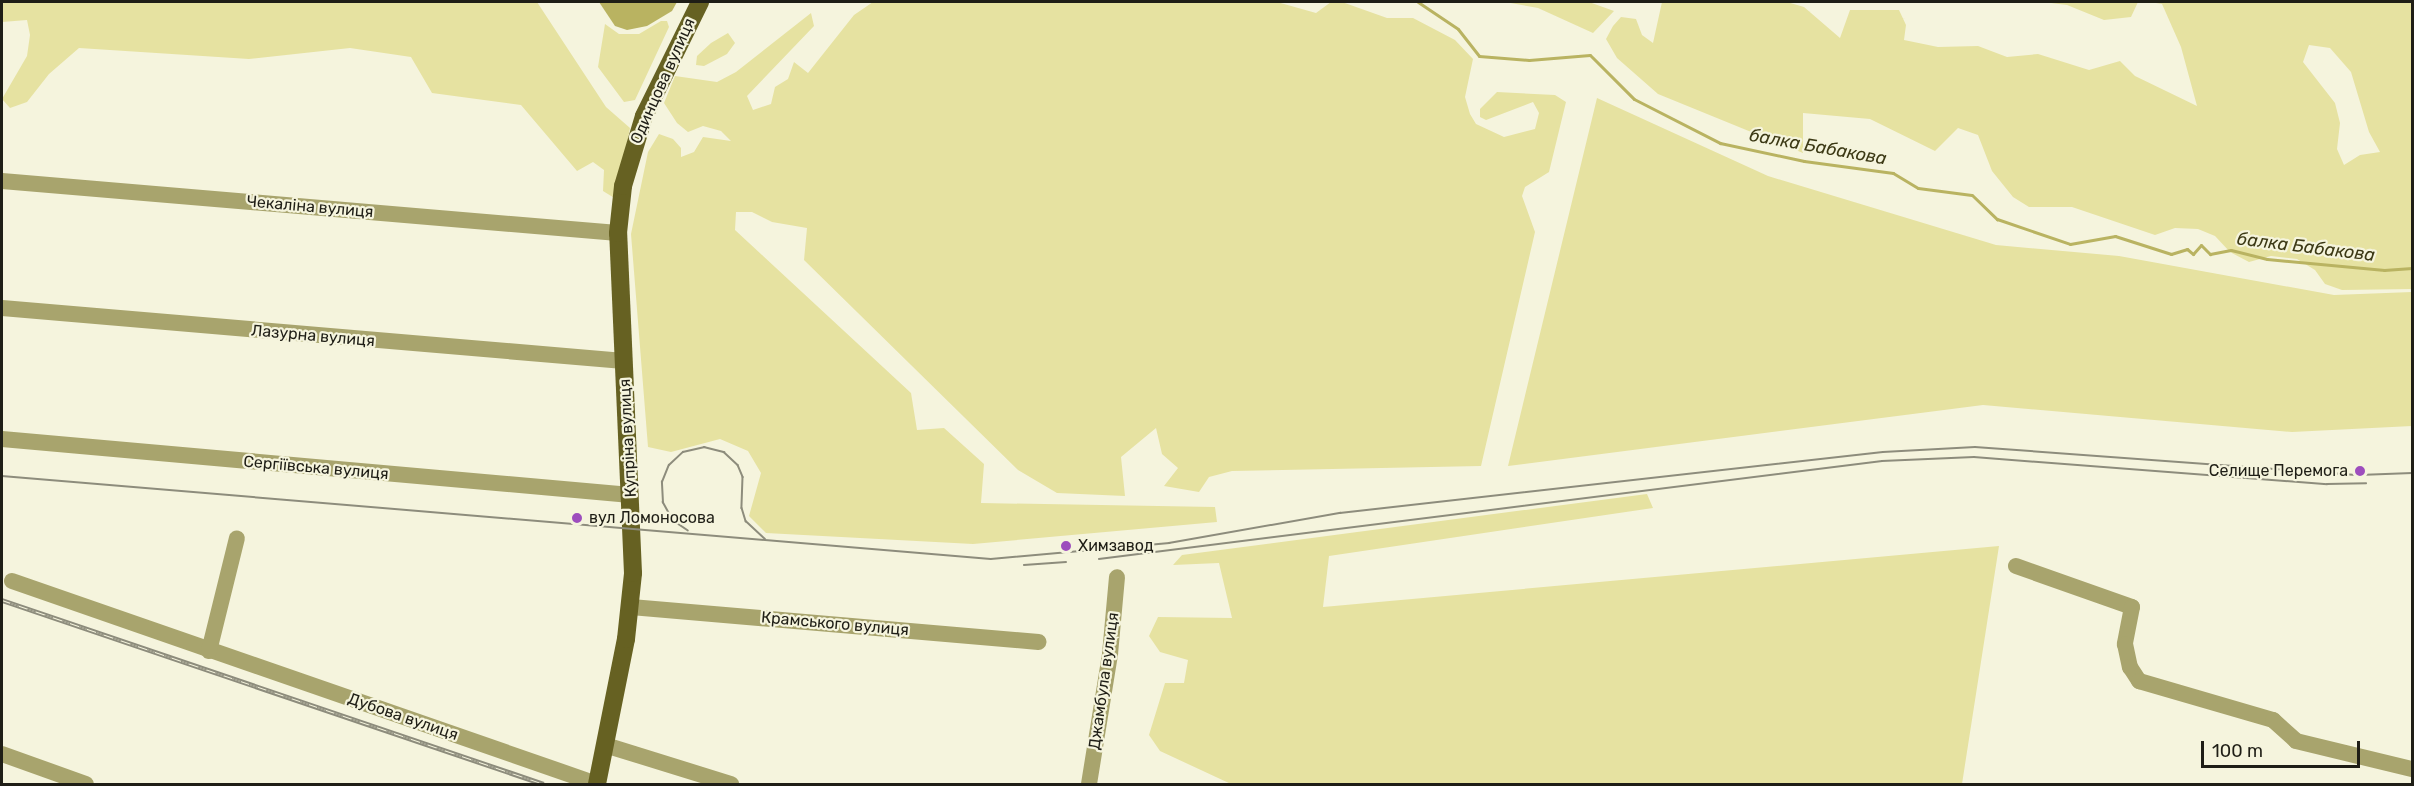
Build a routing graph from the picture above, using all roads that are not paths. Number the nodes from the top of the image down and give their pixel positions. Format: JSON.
{"nodes":[{"id":1,"x":699,"y":2,"type":"edge"},
{"id":2,"x":2,"y":181,"type":"edge"},
{"id":3,"x":618,"y":232,"type":"junction"},
{"id":4,"x":2,"y":308,"type":"edge"},
{"id":5,"x":624,"y":361,"type":"junction"},
{"id":6,"x":2,"y":439,"type":"edge"},
{"id":7,"x":631,"y":495,"type":"junction"},
{"id":8,"x":237,"y":538,"type":"dead end"},
{"id":9,"x":2016,"y":566,"type":"dead end"},
{"id":10,"x":1117,"y":577,"type":"dead end"},
{"id":11,"x":12,"y":581,"type":"dead end"},
{"id":12,"x":631,"y":607,"type":"junction"},
{"id":13,"x":1040,"y":642,"type":"dead end"},
{"id":14,"x":209,"y":651,"type":"junction"},
{"id":15,"x":605,"y":745,"type":"junction"},
{"id":16,"x":2,"y":754,"type":"edge"},
{"id":17,"x":2412,"y":769,"type":"edge"},
{"id":18,"x":86,"y":784,"type":"edge"},
{"id":19,"x":597,"y":784,"type":"edge"},
{"id":20,"x":731,"y":784,"type":"edge"},
{"id":21,"x":1089,"y":784,"type":"edge"}],
"edges":[{"from":1,"to":3,"type":"main road","name":"Одинцова вулиця"},
{"from":2,"to":3,"type":"street","name":"Чекаліна вулиця"},
{"from":3,"to":5,"type":"main road","name":"Купріна вулиця"},
{"from":4,"to":5,"type":"street","name":"Лазурна вулиця"},
{"from":5,"to":7,"type":"main road","name":"Купріна вулиця"},
{"from":6,"to":7,"type":"street","name":"Сергіївська вулиця"},
{"from":7,"to":12,"type":"main road","name":"Купріна вулиця"},
{"from":8,"to":14,"type":"street"},
{"from":9,"to":17,"type":"street"},
{"from":10,"to":21,"type":"street","name":"Джамбула вулиця"},
{"from":11,"to":14,"type":"street","name":"Дубова вулиця"},
{"from":12,"to":13,"type":"street","name":"Крамського вулиця"},
{"from":12,"to":15,"type":"main road","name":"Купріна вулиця"},
{"from":14,"to":19,"type":"street","name":"Дубова вулиця"},
{"from":15,"to":19,"type":"main road","name":"Купріна вулиця"},
{"from":15,"to":20,"type":"street"},
{"from":16,"to":18,"type":"street"}]}
